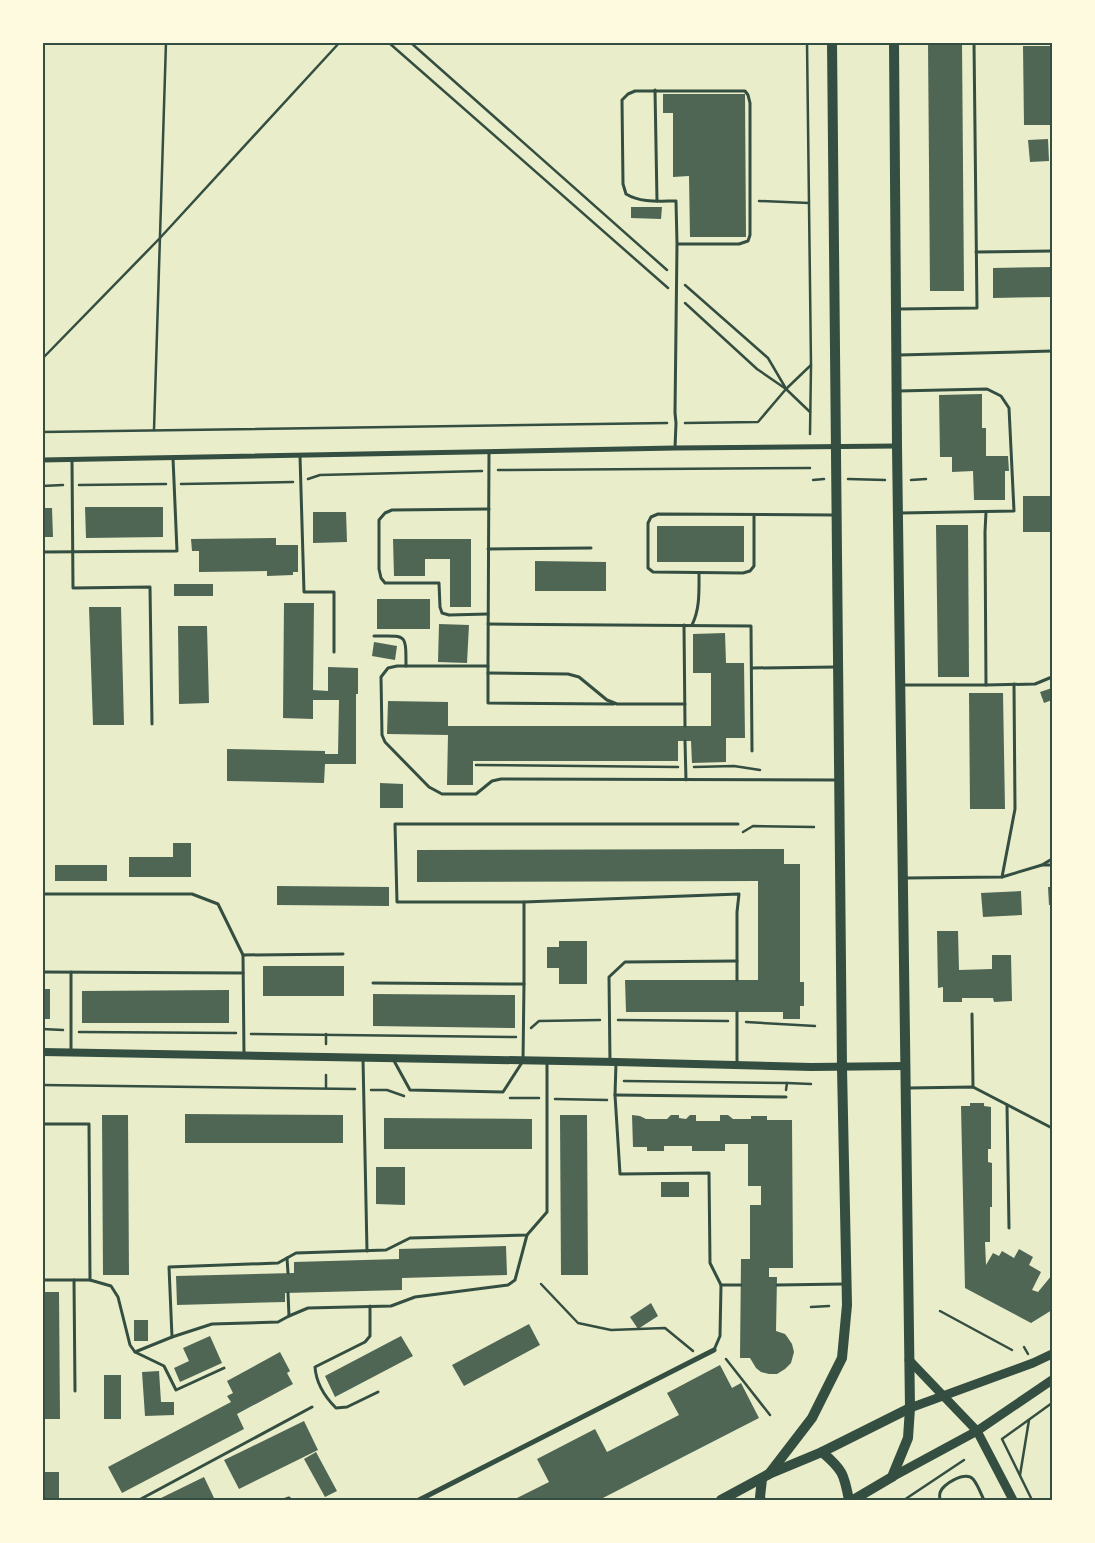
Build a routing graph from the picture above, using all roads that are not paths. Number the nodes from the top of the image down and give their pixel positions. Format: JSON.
{"nodes":[{"id":1,"x":832,"y":42,"type":"edge"},
{"id":2,"x":894,"y":42,"type":"edge"},
{"id":3,"x":974,"y":42,"type":"edge"},
{"id":4,"x":656,"y":90,"type":"junction"},
{"id":5,"x":657,"y":201,"type":"junction"},
{"id":6,"x":677,"y":244,"type":"junction"},
{"id":7,"x":1052,"y":251,"type":"edge"},
{"id":8,"x":976,"y":252,"type":"junction"},
{"id":9,"x":896,"y":309,"type":"junction"},
{"id":10,"x":1052,"y":352,"type":"edge"},
{"id":11,"x":896,"y":355,"type":"junction"},
{"id":12,"x":896,"y":391,"type":"junction"},
{"id":13,"x":897,"y":446,"type":"junction"},
{"id":14,"x":836,"y":447,"type":"junction"},
{"id":15,"x":675,"y":448,"type":"junction"},
{"id":16,"x":489,"y":452,"type":"junction"},
{"id":17,"x":300,"y":455,"type":"junction"},
{"id":18,"x":173,"y":458,"type":"junction"},
{"id":19,"x":72,"y":459,"type":"junction"},
{"id":20,"x":42,"y":460,"type":"edge"},
{"id":21,"x":489,"y":509,"type":"junction"},
{"id":22,"x":986,"y":512,"type":"junction"},
{"id":23,"x":898,"y":513,"type":"junction"},
{"id":24,"x":754,"y":515,"type":"junction"},
{"id":25,"x":837,"y":515,"type":"junction"},
{"id":26,"x":488,"y":548,"type":"junction"},
{"id":27,"x":591,"y":548,"type":"dead end"},
{"id":28,"x":42,"y":552,"type":"edge"},
{"id":29,"x":73,"y":552,"type":"junction"},
{"id":30,"x":700,"y":573,"type":"junction"},
{"id":31,"x":488,"y":614,"type":"junction"},
{"id":32,"x":488,"y":624,"type":"junction"},
{"id":33,"x":684,"y":625,"type":"junction"},
{"id":34,"x":692,"y":625,"type":"junction"},
{"id":35,"x":374,"y":636,"type":"dead end"},
{"id":36,"x":334,"y":652,"type":"dead end"},
{"id":37,"x":406,"y":666,"type":"junction"},
{"id":38,"x":488,"y":666,"type":"junction"},
{"id":39,"x":838,"y":667,"type":"junction"},
{"id":40,"x":752,"y":668,"type":"junction"},
{"id":41,"x":488,"y":673,"type":"junction"},
{"id":42,"x":1052,"y":677,"type":"edge"},
{"id":43,"x":1014,"y":684,"type":"junction"},
{"id":44,"x":986,"y":685,"type":"junction"},
{"id":45,"x":900,"y":686,"type":"junction"},
{"id":46,"x":617,"y":704,"type":"junction"},
{"id":47,"x":685,"y":704,"type":"junction"},
{"id":48,"x":152,"y":724,"type":"dead end"},
{"id":49,"x":685,"y":726,"type":"dead end"},
{"id":50,"x":685,"y":741,"type":"dead end"},
{"id":51,"x":752,"y":752,"type":"dead end"},
{"id":52,"x":686,"y":780,"type":"junction"},
{"id":53,"x":839,"y":780,"type":"junction"},
{"id":54,"x":738,"y":824,"type":"dead end"},
{"id":55,"x":1052,"y":859,"type":"edge"},
{"id":56,"x":1042,"y":865,"type":"junction"},
{"id":57,"x":1052,"y":865,"type":"edge"},
{"id":58,"x":1002,"y":877,"type":"junction"},
{"id":59,"x":902,"y":878,"type":"junction"},
{"id":60,"x":42,"y":894,"type":"edge"},
{"id":61,"x":524,"y":902,"type":"junction"},
{"id":62,"x":243,"y":954,"type":"junction"},
{"id":63,"x":343,"y":954,"type":"dead end"},
{"id":64,"x":737,"y":961,"type":"junction"},
{"id":65,"x":42,"y":972,"type":"edge"},
{"id":66,"x":71,"y":972,"type":"junction"},
{"id":67,"x":243,"y":973,"type":"junction"},
{"id":68,"x":737,"y":980,"type":"dead end"},
{"id":69,"x":373,"y":983,"type":"dead end"},
{"id":70,"x":524,"y":984,"type":"junction"},
{"id":71,"x":737,"y":1012,"type":"dead end"},
{"id":72,"x":972,"y":1014,"type":"dead end"},
{"id":73,"x":42,"y":1052,"type":"edge"},
{"id":74,"x":71,"y":1053,"type":"junction"},
{"id":75,"x":244,"y":1056,"type":"junction"},
{"id":76,"x":363,"y":1058,"type":"junction"},
{"id":77,"x":392,"y":1058,"type":"junction"},
{"id":78,"x":523,"y":1061,"type":"junction"},
{"id":79,"x":547,"y":1061,"type":"junction"},
{"id":80,"x":613,"y":1062,"type":"junction"},
{"id":81,"x":737,"y":1066,"type":"junction"},
{"id":82,"x":905,"y":1066,"type":"junction"},
{"id":83,"x":842,"y":1068,"type":"junction"},
{"id":84,"x":973,"y":1087,"type":"junction"},
{"id":85,"x":906,"y":1088,"type":"junction"},
{"id":86,"x":616,"y":1095,"type":"junction"},
{"id":87,"x":786,"y":1097,"type":"dead end"},
{"id":88,"x":1008,"y":1105,"type":"junction"},
{"id":89,"x":42,"y":1124,"type":"edge"},
{"id":90,"x":1052,"y":1128,"type":"edge"},
{"id":91,"x":1009,"y":1228,"type":"dead end"},
{"id":92,"x":528,"y":1235,"type":"junction"},
{"id":93,"x":367,"y":1251,"type":"junction"},
{"id":94,"x":287,"y":1258,"type":"junction"},
{"id":95,"x":288,"y":1273,"type":"dead end"},
{"id":96,"x":42,"y":1280,"type":"edge"},
{"id":97,"x":74,"y":1280,"type":"junction"},
{"id":98,"x":90,"y":1280,"type":"junction"},
{"id":99,"x":847,"y":1284,"type":"junction"},
{"id":100,"x":721,"y":1285,"type":"junction"},
{"id":101,"x":777,"y":1285,"type":"dead end"},
{"id":102,"x":741,"y":1286,"type":"dead end"},
{"id":103,"x":288,"y":1293,"type":"dead end"},
{"id":104,"x":370,"y":1306,"type":"junction"},
{"id":105,"x":289,"y":1316,"type":"junction"},
{"id":106,"x":172,"y":1337,"type":"junction"},
{"id":107,"x":714,"y":1350,"type":"joint"},
{"id":108,"x":135,"y":1352,"type":"junction"},
{"id":109,"x":1052,"y":1354,"type":"edge"},
{"id":110,"x":909,"y":1360,"type":"junction"},
{"id":111,"x":224,"y":1368,"type":"dead end"},
{"id":112,"x":1052,"y":1380,"type":"edge"},
{"id":113,"x":75,"y":1391,"type":"dead end"},
{"id":114,"x":378,"y":1392,"type":"dead end"},
{"id":115,"x":944,"y":1396,"type":"junction"},
{"id":116,"x":312,"y":1407,"type":"dead end"},
{"id":117,"x":910,"y":1408,"type":"junction"},
{"id":118,"x":977,"y":1431,"type":"junction"},
{"id":119,"x":822,"y":1452,"type":"junction"},
{"id":120,"x":765,"y":1476,"type":"junction"},
{"id":121,"x":892,"y":1478,"type":"junction"},
{"id":122,"x":864,"y":1498,"type":"edge"},
{"id":123,"x":139,"y":1500,"type":"edge"},
{"id":124,"x":283,"y":1500,"type":"edge"},
{"id":125,"x":291,"y":1500,"type":"edge"},
{"id":126,"x":419,"y":1500,"type":"edge"},
{"id":127,"x":721,"y":1500,"type":"edge"},
{"id":128,"x":762,"y":1500,"type":"edge"},
{"id":129,"x":848,"y":1500,"type":"edge"},
{"id":130,"x":853,"y":1500,"type":"edge"},
{"id":131,"x":940,"y":1500,"type":"edge"},
{"id":132,"x":984,"y":1500,"type":"edge"},
{"id":133,"x":1013,"y":1500,"type":"edge"}],
"edges":[{"from":1,"to":14,"type":"main road"},
{"from":2,"to":9,"type":"main road"},
{"from":3,"to":8,"type":"lane"},
{"from":4,"to":5,"type":"lane"},
{"from":4,"to":5,"type":"lane"},
{"from":4,"to":6,"type":"lane"},
{"from":5,"to":6,"type":"lane"},
{"from":6,"to":15,"type":"lane"},
{"from":7,"to":8,"type":"lane"},
{"from":8,"to":9,"type":"lane"},
{"from":9,"to":11,"type":"main road"},
{"from":10,"to":11,"type":"lane"},
{"from":11,"to":12,"type":"main road"},
{"from":12,"to":13,"type":"main road"},
{"from":12,"to":22,"type":"lane"},
{"from":13,"to":14,"type":"street"},
{"from":13,"to":23,"type":"main road"},
{"from":14,"to":15,"type":"street"},
{"from":14,"to":25,"type":"main road"},
{"from":15,"to":16,"type":"street"},
{"from":16,"to":17,"type":"street"},
{"from":16,"to":21,"type":"lane"},
{"from":17,"to":18,"type":"street"},
{"from":17,"to":36,"type":"lane"},
{"from":18,"to":19,"type":"street"},
{"from":18,"to":29,"type":"lane"},
{"from":19,"to":20,"type":"street"},
{"from":19,"to":29,"type":"lane"},
{"from":21,"to":26,"type":"lane"},
{"from":21,"to":31,"type":"lane"},
{"from":22,"to":23,"type":"lane"},
{"from":22,"to":44,"type":"lane"},
{"from":23,"to":45,"type":"main road"},
{"from":24,"to":25,"type":"lane"},
{"from":24,"to":30,"type":"lane"},
{"from":24,"to":30,"type":"lane"},
{"from":25,"to":39,"type":"main road"},
{"from":26,"to":27,"type":"lane"},
{"from":26,"to":31,"type":"lane"},
{"from":28,"to":29,"type":"lane"},
{"from":29,"to":48,"type":"lane"},
{"from":30,"to":34,"type":"lane"},
{"from":31,"to":32,"type":"lane"},
{"from":32,"to":33,"type":"lane"},
{"from":32,"to":38,"type":"lane"},
{"from":33,"to":34,"type":"lane"},
{"from":33,"to":47,"type":"lane"},
{"from":34,"to":40,"type":"lane"},
{"from":35,"to":37,"type":"lane"},
{"from":37,"to":38,"type":"lane"},
{"from":37,"to":52,"type":"lane"},
{"from":38,"to":41,"type":"lane"},
{"from":39,"to":40,"type":"lane"},
{"from":39,"to":53,"type":"main road"},
{"from":40,"to":51,"type":"lane"},
{"from":41,"to":46,"type":"lane"},
{"from":41,"to":46,"type":"lane"},
{"from":42,"to":43,"type":"lane"},
{"from":43,"to":44,"type":"lane"},
{"from":43,"to":58,"type":"lane"},
{"from":44,"to":45,"type":"lane"},
{"from":45,"to":59,"type":"main road"},
{"from":46,"to":47,"type":"lane"},
{"from":47,"to":49,"type":"lane"},
{"from":50,"to":52,"type":"lane"},
{"from":52,"to":53,"type":"lane"},
{"from":53,"to":83,"type":"main road"},
{"from":54,"to":61,"type":"lane"},
{"from":55,"to":56,"type":"lane"},
{"from":56,"to":57,"type":"lane"},
{"from":56,"to":58,"type":"lane"},
{"from":58,"to":59,"type":"lane"},
{"from":59,"to":82,"type":"main road"},
{"from":60,"to":62,"type":"lane"},
{"from":61,"to":64,"type":"lane"},
{"from":61,"to":70,"type":"lane"},
{"from":62,"to":63,"type":"lane"},
{"from":62,"to":67,"type":"lane"},
{"from":64,"to":68,"type":"lane"},
{"from":64,"to":80,"type":"lane"},
{"from":65,"to":66,"type":"lane"},
{"from":66,"to":67,"type":"lane"},
{"from":66,"to":74,"type":"lane"},
{"from":67,"to":75,"type":"lane"},
{"from":69,"to":70,"type":"lane"},
{"from":70,"to":78,"type":"lane"},
{"from":71,"to":81,"type":"lane"},
{"from":72,"to":84,"type":"lane"},
{"from":73,"to":74,"type":"street"},
{"from":74,"to":75,"type":"street"},
{"from":75,"to":76,"type":"street"},
{"from":76,"to":77,"type":"street"},
{"from":76,"to":93,"type":"lane"},
{"from":77,"to":78,"type":"street"},
{"from":77,"to":78,"type":"lane"},
{"from":78,"to":79,"type":"street"},
{"from":79,"to":80,"type":"street"},
{"from":79,"to":92,"type":"lane"},
{"from":80,"to":81,"type":"street"},
{"from":80,"to":86,"type":"lane"},
{"from":81,"to":83,"type":"street"},
{"from":82,"to":83,"type":"street"},
{"from":82,"to":85,"type":"main road"},
{"from":83,"to":99,"type":"main road"},
{"from":84,"to":85,"type":"lane"},
{"from":84,"to":88,"type":"lane"},
{"from":85,"to":110,"type":"main road"},
{"from":86,"to":87,"type":"lane"},
{"from":86,"to":100,"type":"lane"},
{"from":88,"to":90,"type":"lane"},
{"from":88,"to":91,"type":"lane"},
{"from":89,"to":98,"type":"lane"},
{"from":92,"to":93,"type":"lane"},
{"from":92,"to":104,"type":"lane"},
{"from":93,"to":94,"type":"lane"},
{"from":94,"to":95,"type":"lane"},
{"from":94,"to":106,"type":"lane"},
{"from":96,"to":97,"type":"lane"},
{"from":97,"to":98,"type":"lane"},
{"from":97,"to":113,"type":"lane"},
{"from":98,"to":108,"type":"lane"},
{"from":99,"to":101,"type":"lane"},
{"from":99,"to":120,"type":"main road"},
{"from":100,"to":102,"type":"lane"},
{"from":100,"to":107,"type":"lane"},
{"from":103,"to":105,"type":"lane"},
{"from":104,"to":105,"type":"lane"},
{"from":104,"to":114,"type":"lane"},
{"from":105,"to":106,"type":"lane"},
{"from":106,"to":108,"type":"lane"},
{"from":107,"to":126,"type":"street"},
{"from":108,"to":111,"type":"lane"},
{"from":109,"to":115,"type":"main road"},
{"from":110,"to":115,"type":"main road"},
{"from":110,"to":117,"type":"main road"},
{"from":112,"to":118,"type":"main road"},
{"from":115,"to":117,"type":"main road"},
{"from":115,"to":118,"type":"main road"},
{"from":116,"to":123,"type":"lane"},
{"from":117,"to":119,"type":"main road"},
{"from":117,"to":121,"type":"main road"},
{"from":118,"to":121,"type":"main road"},
{"from":118,"to":133,"type":"main road"},
{"from":119,"to":120,"type":"main road"},
{"from":119,"to":129,"type":"main road"},
{"from":120,"to":127,"type":"main road"},
{"from":120,"to":128,"type":"main road"},
{"from":121,"to":122,"type":"main road"},
{"from":122,"to":130,"type":"main road"},
{"from":124,"to":125,"type":"lane"},
{"from":131,"to":132,"type":"lane"}]}
